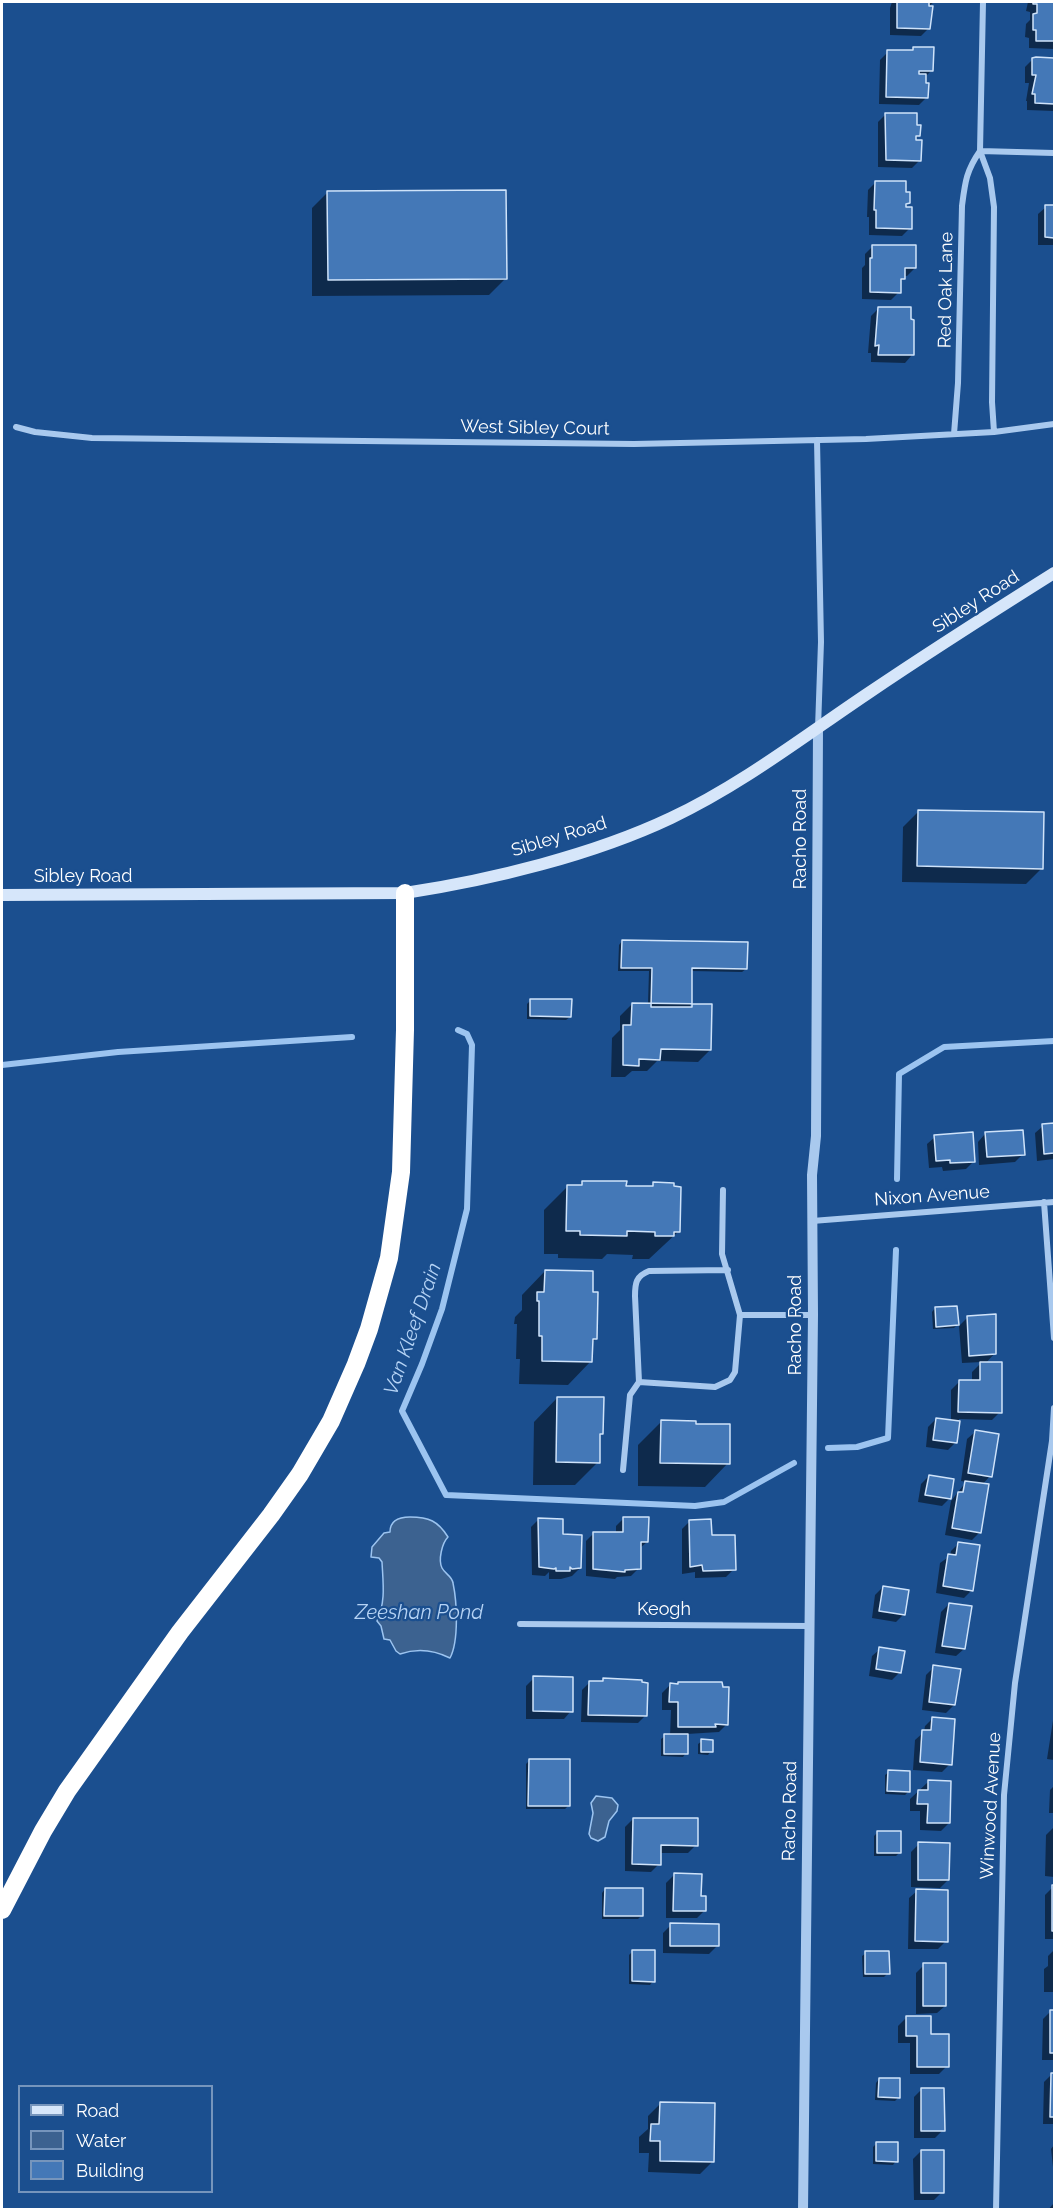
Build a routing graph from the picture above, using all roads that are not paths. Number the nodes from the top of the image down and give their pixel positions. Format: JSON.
{"nodes":[{"id":1,"x":983,"y":2,"type":"edge"},
{"id":2,"x":980,"y":151,"type":"junction"},
{"id":3,"x":1054,"y":153,"type":"edge"},
{"id":4,"x":1054,"y":424,"type":"edge"},
{"id":5,"x":16,"y":427,"type":"dead end"},
{"id":6,"x":994,"y":432,"type":"junction"},
{"id":7,"x":954,"y":434,"type":"junction"},
{"id":8,"x":817,"y":440,"type":"junction"},
{"id":9,"x":1054,"y":573,"type":"edge"},
{"id":10,"x":818,"y":729,"type":"junction"},
{"id":11,"x":405,"y":893,"type":"junction"},
{"id":12,"x":2,"y":895,"type":"edge"},
{"id":13,"x":723,"y":1190,"type":"dead end"},
{"id":14,"x":1044,"y":1202,"type":"junction"},
{"id":15,"x":1054,"y":1202,"type":"edge"},
{"id":16,"x":812,"y":1221,"type":"junction"},
{"id":17,"x":728,"y":1270,"type":"junction"},
{"id":18,"x":740,"y":1315,"type":"junction"},
{"id":19,"x":813,"y":1315,"type":"junction"},
{"id":20,"x":1054,"y":1338,"type":"edge"},
{"id":21,"x":639,"y":1382,"type":"junction"},
{"id":22,"x":1054,"y":1408,"type":"edge"},
{"id":23,"x":623,"y":1470,"type":"dead end"},
{"id":24,"x":519,"y":1624,"type":"dead end"},
{"id":25,"x":808,"y":1626,"type":"junction"},
{"id":26,"x":2,"y":1910,"type":"edge"},
{"id":27,"x":803,"y":2210,"type":"edge"},
{"id":28,"x":996,"y":2210,"type":"edge"}],
"edges":[{"from":1,"to":2,"type":"street","name":"Red Oak Lane"},
{"from":2,"to":3,"type":"street"},
{"from":2,"to":6,"type":"street","name":"Red Oak Lane"},
{"from":2,"to":7,"type":"street","name":"Red Oak Lane"},
{"from":4,"to":6,"type":"street","name":"West Sibley Court"},
{"from":5,"to":8,"type":"street","name":"West Sibley Court"},
{"from":6,"to":7,"type":"street","name":"West Sibley Court"},
{"from":7,"to":8,"type":"street","name":"West Sibley Court"},
{"from":8,"to":10,"type":"street","name":"Racho Road"},
{"from":9,"to":10,"type":"main road","name":"Sibley Road"},
{"from":10,"to":11,"type":"main road","name":"Sibley Road"},
{"from":10,"to":16,"type":"street","name":"Racho Road"},
{"from":11,"to":12,"type":"main road","name":"Sibley Road"},
{"from":11,"to":26,"type":"highway"},
{"from":13,"to":17,"type":"street"},
{"from":14,"to":15,"type":"street","name":"Nixon Avenue"},
{"from":14,"to":16,"type":"street","name":"Nixon Avenue"},
{"from":14,"to":20,"type":"street"},
{"from":16,"to":19,"type":"street","name":"Racho Road"},
{"from":17,"to":18,"type":"street"},
{"from":17,"to":21,"type":"street"},
{"from":18,"to":19,"type":"street"},
{"from":18,"to":21,"type":"street"},
{"from":19,"to":25,"type":"street","name":"Racho Road"},
{"from":21,"to":23,"type":"street"},
{"from":22,"to":28,"type":"street","name":"Winwood Avenue"},
{"from":24,"to":25,"type":"street","name":"Keogh"},
{"from":25,"to":27,"type":"street","name":"Racho Road"}]}
